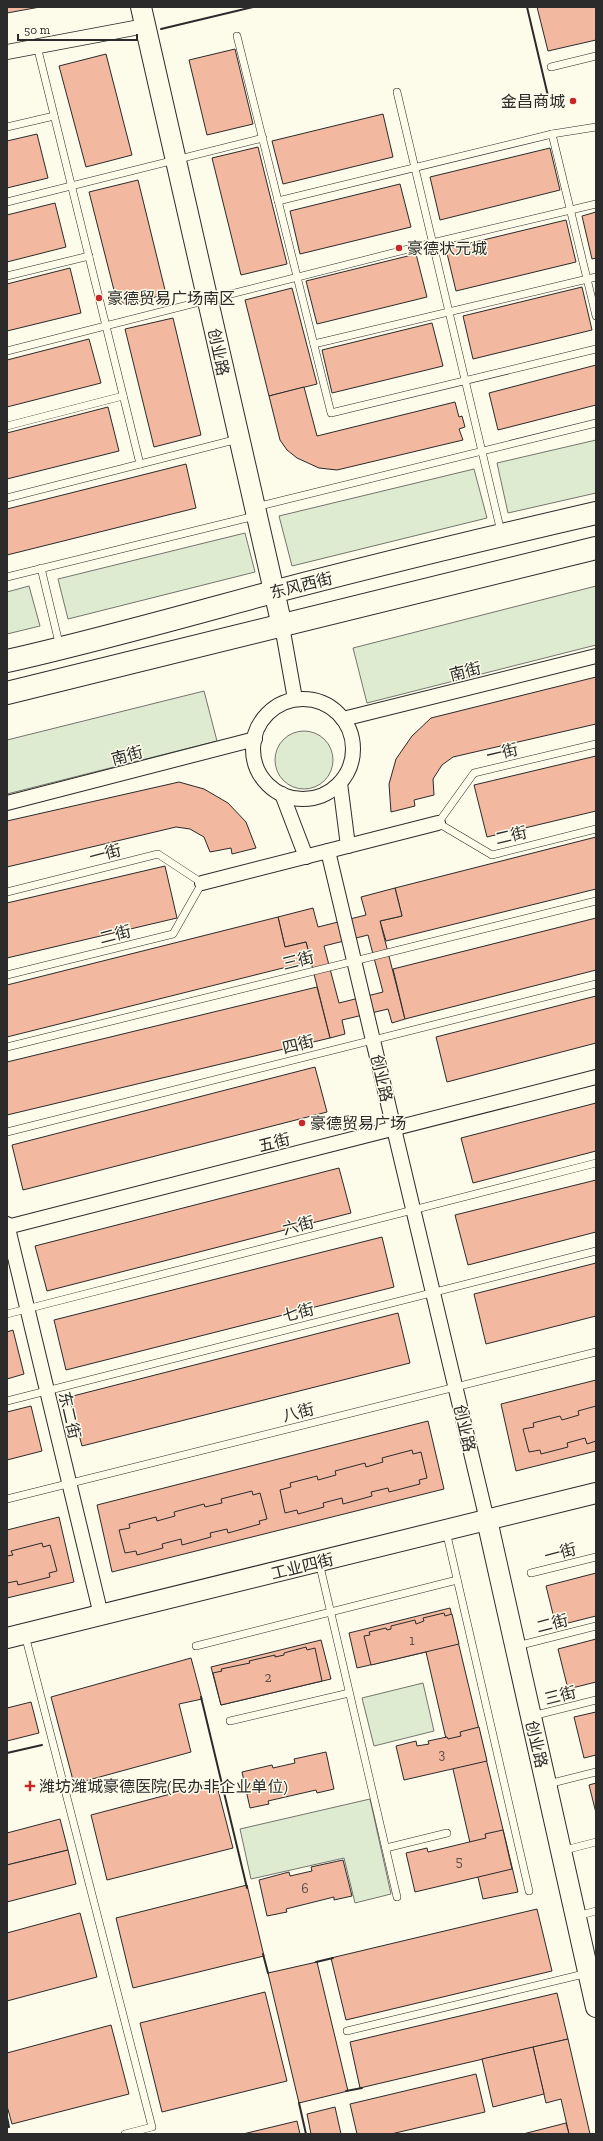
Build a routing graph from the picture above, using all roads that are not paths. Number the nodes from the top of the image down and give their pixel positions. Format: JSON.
{"nodes":[{"id":1,"x":143,"y":16,"type":"edge"},
{"id":2,"x":237,"y":36,"type":"dead end"},
{"id":3,"x":37,"y":46,"type":"junction"},
{"id":4,"x":7,"y":52,"type":"edge"},
{"id":5,"x":596,"y":56,"type":"edge"},
{"id":6,"x":551,"y":67,"type":"dead end"},
{"id":7,"x":397,"y":92,"type":"dead end"},
{"id":8,"x":54,"y":116,"type":"junction"},
{"id":9,"x":7,"y":127,"type":"edge"},
{"id":10,"x":596,"y":127,"type":"edge"},
{"id":11,"x":552,"y":134,"type":"junction"},
{"id":12,"x":263,"y":138,"type":"junction"},
{"id":13,"x":176,"y":160,"type":"junction"},
{"id":14,"x":415,"y":168,"type":"junction"},
{"id":15,"x":71,"y":186,"type":"junction"},
{"id":16,"x":278,"y":201,"type":"junction"},
{"id":17,"x":7,"y":202,"type":"edge"},
{"id":18,"x":596,"y":204,"type":"edge"},
{"id":19,"x":571,"y":210,"type":"junction"},
{"id":20,"x":432,"y":243,"type":"junction"},
{"id":21,"x":89,"y":256,"type":"junction"},
{"id":22,"x":7,"y":276,"type":"edge"},
{"id":23,"x":298,"y":277,"type":"junction"},
{"id":24,"x":596,"y":277,"type":"edge"},
{"id":25,"x":587,"y":279,"type":"junction"},
{"id":26,"x":208,"y":301,"type":"junction"},
{"id":27,"x":448,"y":312,"type":"junction"},
{"id":28,"x":596,"y":316,"type":"edge"},
{"id":29,"x":106,"y":326,"type":"junction"},
{"id":30,"x":314,"y":344,"type":"junction"},
{"id":31,"x":596,"y":349,"type":"edge"},
{"id":32,"x":7,"y":351,"type":"edge"},
{"id":33,"x":464,"y":380,"type":"junction"},
{"id":34,"x":124,"y":396,"type":"junction"},
{"id":35,"x":596,"y":423,"type":"edge"},
{"id":36,"x":7,"y":426,"type":"edge"},
{"id":37,"x":238,"y":439,"type":"junction"},
{"id":38,"x":481,"y":452,"type":"junction"},
{"id":39,"x":140,"y":464,"type":"junction"},
{"id":40,"x":7,"y":498,"type":"edge"},
{"id":41,"x":254,"y":512,"type":"junction"},
{"id":42,"x":596,"y":513,"type":"edge"},
{"id":43,"x":502,"y":534,"type":"junction"},
{"id":44,"x":596,"y":548,"type":"edge"},
{"id":45,"x":41,"y":568,"type":"junction"},
{"id":46,"x":7,"y":577,"type":"edge"},
{"id":47,"x":274,"y":592,"type":"junction"},
{"id":48,"x":282,"y":626,"type":"junction"},
{"id":49,"x":61,"y":649,"type":"junction"},
{"id":50,"x":596,"y":656,"type":"edge"},
{"id":51,"x":7,"y":661,"type":"edge"},
{"id":52,"x":7,"y":693,"type":"edge"},
{"id":53,"x":295,"y":700,"type":"junction"},
{"id":54,"x":343,"y":719,"type":"junction"},
{"id":55,"x":254,"y":739,"type":"junction"},
{"id":56,"x":596,"y":744,"type":"edge"},
{"id":57,"x":340,"y":783,"type":"junction"},
{"id":58,"x":282,"y":794,"type":"junction"},
{"id":59,"x":7,"y":803,"type":"edge"},
{"id":60,"x":438,"y":823,"type":"junction"},
{"id":61,"x":596,"y":829,"type":"edge"},
{"id":62,"x":348,"y":846,"type":"junction"},
{"id":63,"x":328,"y":851,"type":"junction"},
{"id":64,"x":306,"y":857,"type":"junction"},
{"id":65,"x":202,"y":883,"type":"junction"},
{"id":66,"x":7,"y":892,"type":"edge"},
{"id":67,"x":596,"y":901,"type":"edge"},
{"id":68,"x":354,"y":961,"type":"junction"},
{"id":69,"x":7,"y":975,"type":"edge"},
{"id":70,"x":596,"y":984,"type":"edge"},
{"id":71,"x":372,"y":1040,"type":"junction"},
{"id":72,"x":7,"y":1047,"type":"edge"},
{"id":73,"x":596,"y":1077,"type":"edge"},
{"id":74,"x":394,"y":1129,"type":"junction"},
{"id":75,"x":7,"y":1132,"type":"edge"},
{"id":76,"x":596,"y":1163,"type":"edge"},
{"id":77,"x":413,"y":1210,"type":"junction"},
{"id":78,"x":7,"y":1226,"type":"edge"},
{"id":79,"x":596,"y":1251,"type":"edge"},
{"id":80,"x":432,"y":1292,"type":"junction"},
{"id":81,"x":27,"y":1309,"type":"junction"},
{"id":82,"x":7,"y":1314,"type":"edge"},
{"id":83,"x":596,"y":1352,"type":"edge"},
{"id":84,"x":455,"y":1388,"type":"junction"},
{"id":85,"x":47,"y":1390,"type":"junction"},
{"id":86,"x":7,"y":1401,"type":"edge"},
{"id":87,"x":69,"y":1484,"type":"junction"},
{"id":88,"x":596,"y":1493,"type":"edge"},
{"id":89,"x":7,"y":1500,"type":"edge"},
{"id":90,"x":487,"y":1520,"type":"junction"},
{"id":91,"x":445,"y":1530,"type":"junction"},
{"id":92,"x":596,"y":1557,"type":"edge"},
{"id":93,"x":318,"y":1561,"type":"junction"},
{"id":94,"x":531,"y":1573,"type":"dead end"},
{"id":95,"x":457,"y":1580,"type":"junction"},
{"id":96,"x":330,"y":1612,"type":"junction"},
{"id":97,"x":101,"y":1615,"type":"junction"},
{"id":98,"x":596,"y":1626,"type":"edge"},
{"id":99,"x":16,"y":1636,"type":"edge"},
{"id":100,"x":196,"y":1646,"type":"dead end"},
{"id":101,"x":515,"y":1647,"type":"junction"},
{"id":102,"x":349,"y":1693,"type":"junction"},
{"id":103,"x":596,"y":1700,"type":"edge"},
{"id":104,"x":530,"y":1716,"type":"junction"},
{"id":105,"x":230,"y":1721,"type":"dead end"},
{"id":106,"x":596,"y":1772,"type":"edge"},
{"id":107,"x":546,"y":1784,"type":"junction"},
{"id":108,"x":447,"y":1833,"type":"dead end"},
{"id":109,"x":596,"y":1842,"type":"edge"},
{"id":110,"x":386,"y":1848,"type":"junction"},
{"id":111,"x":561,"y":1851,"type":"junction"},
{"id":112,"x":529,"y":1891,"type":"dead end"},
{"id":113,"x":397,"y":1897,"type":"dead end"},
{"id":114,"x":596,"y":1911,"type":"edge"},
{"id":115,"x":575,"y":1916,"type":"junction"},
{"id":116,"x":588,"y":1973,"type":"junction"},
{"id":117,"x":596,"y":2007,"type":"edge"},
{"id":118,"x":347,"y":2031,"type":"dead end"},
{"id":119,"x":125,"y":2134,"type":"edge"}],
"edges":[{"from":1,"to":3,"type":"street"},
{"from":1,"to":13,"type":"street","name":"创业路"},
{"from":2,"to":12,"type":"lane"},
{"from":3,"to":4,"type":"street"},
{"from":3,"to":8,"type":"lane"},
{"from":5,"to":6,"type":"lane"},
{"from":7,"to":14,"type":"lane"},
{"from":8,"to":9,"type":"lane"},
{"from":8,"to":15,"type":"lane"},
{"from":10,"to":11,"type":"lane"},
{"from":11,"to":14,"type":"lane"},
{"from":11,"to":19,"type":"lane"},
{"from":12,"to":13,"type":"lane"},
{"from":12,"to":16,"type":"lane"},
{"from":13,"to":15,"type":"lane"},
{"from":13,"to":26,"type":"street","name":"创业路"},
{"from":14,"to":16,"type":"lane"},
{"from":14,"to":20,"type":"lane"},
{"from":15,"to":17,"type":"lane"},
{"from":15,"to":21,"type":"lane"},
{"from":16,"to":23,"type":"lane"},
{"from":18,"to":19,"type":"lane"},
{"from":19,"to":20,"type":"lane"},
{"from":19,"to":25,"type":"lane"},
{"from":20,"to":23,"type":"lane"},
{"from":20,"to":27,"type":"lane"},
{"from":21,"to":22,"type":"lane"},
{"from":21,"to":29,"type":"lane"},
{"from":23,"to":26,"type":"lane"},
{"from":23,"to":30,"type":"lane"},
{"from":24,"to":25,"type":"lane"},
{"from":25,"to":27,"type":"lane"},
{"from":25,"to":28,"type":"lane"},
{"from":26,"to":29,"type":"lane"},
{"from":26,"to":37,"type":"street","name":"创业路"},
{"from":27,"to":30,"type":"lane"},
{"from":27,"to":33,"type":"lane"},
{"from":29,"to":32,"type":"lane"},
{"from":29,"to":34,"type":"lane"},
{"from":30,"to":33,"type":"lane"},
{"from":31,"to":33,"type":"lane"},
{"from":33,"to":38,"type":"lane"},
{"from":34,"to":36,"type":"lane"},
{"from":34,"to":39,"type":"lane"},
{"from":35,"to":38,"type":"lane"},
{"from":37,"to":39,"type":"lane"},
{"from":37,"to":41,"type":"street","name":"创业路"},
{"from":38,"to":41,"type":"lane"},
{"from":38,"to":43,"type":"lane"},
{"from":39,"to":40,"type":"lane"},
{"from":41,"to":45,"type":"lane"},
{"from":41,"to":47,"type":"street","name":"创业路"},
{"from":42,"to":43,"type":"main road","name":"东风西街"},
{"from":43,"to":47,"type":"main road","name":"东风西街"},
{"from":44,"to":48,"type":"main road"},
{"from":45,"to":46,"type":"lane"},
{"from":45,"to":49,"type":"lane"},
{"from":47,"to":48,"type":"street","name":"创业路"},
{"from":47,"to":49,"type":"main road","name":"东风西街"},
{"from":48,"to":52,"type":"main road"},
{"from":48,"to":53,"type":"street"},
{"from":49,"to":51,"type":"main road","name":"东风西街"},
{"from":50,"to":54,"type":"street","name":"南街"},
{"from":53,"to":54,"type":"street"},
{"from":53,"to":55,"type":"street"},
{"from":54,"to":57,"type":"street"},
{"from":55,"to":58,"type":"street"},
{"from":55,"to":59,"type":"street","name":"南街"},
{"from":56,"to":60,"type":"lane","name":"一街"},
{"from":57,"to":58,"type":"street"},
{"from":57,"to":62,"type":"street"},
{"from":58,"to":64,"type":"street"},
{"from":60,"to":61,"type":"lane","name":"二街"},
{"from":60,"to":62,"type":"street"},
{"from":62,"to":63,"type":"street"},
{"from":63,"to":64,"type":"street"},
{"from":63,"to":68,"type":"street","name":"创业路"},
{"from":64,"to":65,"type":"street"},
{"from":65,"to":66,"type":"lane","name":"一街"},
{"from":65,"to":69,"type":"lane","name":"二街"},
{"from":67,"to":68,"type":"lane","name":"三街"},
{"from":68,"to":71,"type":"street","name":"创业路"},
{"from":68,"to":72,"type":"lane","name":"三街"},
{"from":70,"to":71,"type":"lane","name":"四街"},
{"from":71,"to":74,"type":"street","name":"创业路"},
{"from":71,"to":75,"type":"lane","name":"四街"},
{"from":73,"to":74,"type":"street","name":"五街"},
{"from":74,"to":77,"type":"street","name":"创业路"},
{"from":74,"to":78,"type":"street","name":"五街"},
{"from":76,"to":77,"type":"lane","name":"六街"},
{"from":77,"to":80,"type":"street","name":"创业路"},
{"from":77,"to":81,"type":"lane","name":"六街"},
{"from":78,"to":81,"type":"street","name":"东二街"},
{"from":79,"to":80,"type":"lane","name":"七街"},
{"from":80,"to":84,"type":"street","name":"创业路"},
{"from":80,"to":85,"type":"lane","name":"七街"},
{"from":81,"to":82,"type":"lane","name":"六街"},
{"from":81,"to":85,"type":"street","name":"东二街"},
{"from":83,"to":84,"type":"lane","name":"八街"},
{"from":84,"to":87,"type":"lane","name":"八街"},
{"from":84,"to":90,"type":"street","name":"创业路"},
{"from":85,"to":86,"type":"lane","name":"七街"},
{"from":85,"to":87,"type":"street","name":"东二街"},
{"from":87,"to":89,"type":"lane","name":"八街"},
{"from":87,"to":97,"type":"street","name":"东二街"},
{"from":88,"to":90,"type":"street","name":"工业四街"},
{"from":90,"to":91,"type":"street","name":"工业四街"},
{"from":90,"to":101,"type":"street","name":"创业路"},
{"from":91,"to":93,"type":"street","name":"工业四街"},
{"from":91,"to":95,"type":"lane"},
{"from":92,"to":94,"type":"lane","name":"一街"},
{"from":93,"to":96,"type":"lane"},
{"from":93,"to":97,"type":"street","name":"工业四街"},
{"from":95,"to":96,"type":"lane"},
{"from":95,"to":112,"type":"lane"},
{"from":96,"to":100,"type":"lane"},
{"from":96,"to":102,"type":"lane"},
{"from":97,"to":99,"type":"street","name":"工业四街"},
{"from":98,"to":101,"type":"lane","name":"二街"},
{"from":99,"to":119,"type":"lane"},
{"from":101,"to":104,"type":"street","name":"创业路"},
{"from":102,"to":105,"type":"lane"},
{"from":102,"to":110,"type":"lane"},
{"from":103,"to":104,"type":"lane","name":"三街"},
{"from":104,"to":107,"type":"street","name":"创业路"},
{"from":106,"to":107,"type":"lane"},
{"from":107,"to":111,"type":"street","name":"创业路"},
{"from":108,"to":110,"type":"lane"},
{"from":109,"to":111,"type":"lane"},
{"from":110,"to":113,"type":"lane"},
{"from":111,"to":115,"type":"street","name":"创业路"},
{"from":114,"to":115,"type":"lane"},
{"from":115,"to":116,"type":"street","name":"创业路"},
{"from":116,"to":117,"type":"street","name":"创业路"},
{"from":116,"to":118,"type":"lane"}]}
